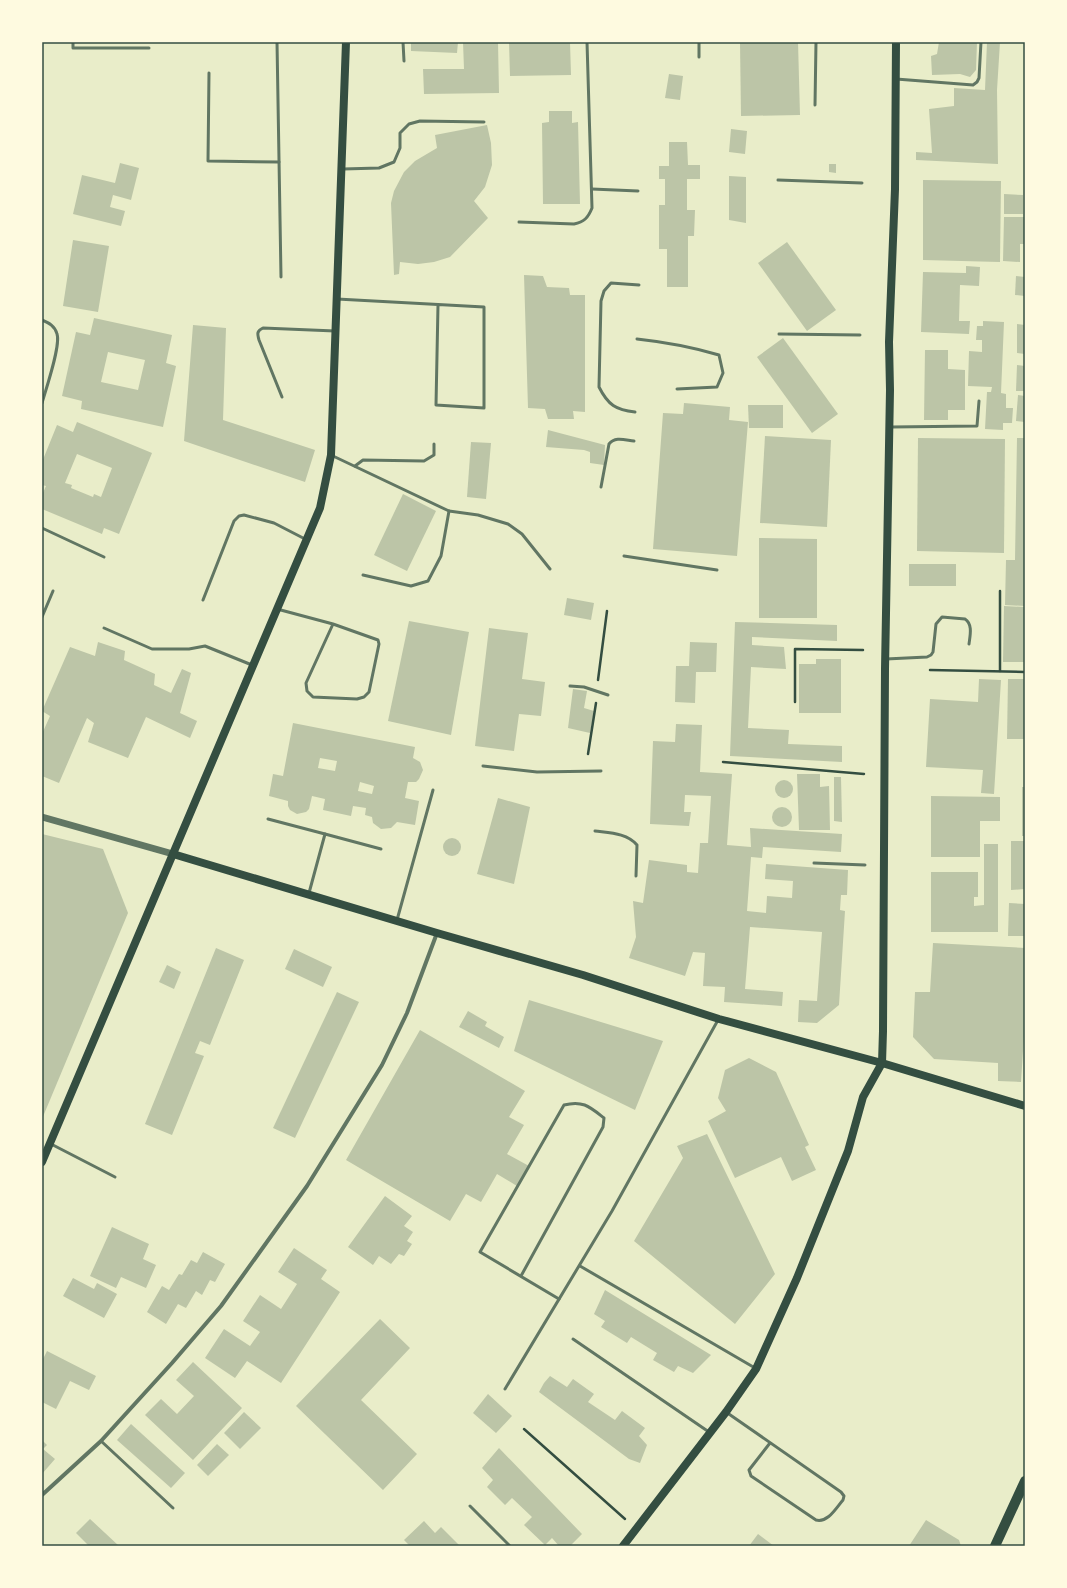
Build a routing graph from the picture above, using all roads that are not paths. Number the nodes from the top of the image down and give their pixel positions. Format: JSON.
{"nodes":[{"id":1,"x":73,"y":42,"type":"edge"},
{"id":2,"x":277,"y":42,"type":"edge"},
{"id":3,"x":346,"y":42,"type":"edge"},
{"id":4,"x":404,"y":42,"type":"edge"},
{"id":5,"x":587,"y":42,"type":"edge"},
{"id":6,"x":699,"y":42,"type":"edge"},
{"id":7,"x":816,"y":42,"type":"edge"},
{"id":8,"x":896,"y":42,"type":"edge"},
{"id":9,"x":981,"y":42,"type":"edge"},
{"id":10,"x":149,"y":48,"type":"dead end"},
{"id":11,"x":699,"y":57,"type":"dead end"},
{"id":12,"x":404,"y":61,"type":"dead end"},
{"id":13,"x":209,"y":73,"type":"dead end"},
{"id":14,"x":896,"y":79,"type":"junction"},
{"id":15,"x":815,"y":105,"type":"dead end"},
{"id":16,"x":484,"y":122,"type":"dead end"},
{"id":17,"x":279,"y":162,"type":"junction"},
{"id":18,"x":341,"y":169,"type":"junction"},
{"id":19,"x":778,"y":180,"type":"dead end"},
{"id":20,"x":862,"y":182,"type":"dead end"},
{"id":21,"x":592,"y":189,"type":"junction"},
{"id":22,"x":638,"y":191,"type":"dead end"},
{"id":23,"x":519,"y":222,"type":"dead end"},
{"id":24,"x":281,"y":277,"type":"dead end"},
{"id":25,"x":639,"y":285,"type":"dead end"},
{"id":26,"x":336,"y":299,"type":"junction"},
{"id":27,"x":438,"y":304,"type":"junction"},
{"id":28,"x":42,"y":320,"type":"edge"},
{"id":29,"x":335,"y":331,"type":"junction"},
{"id":30,"x":779,"y":334,"type":"dead end"},
{"id":31,"x":860,"y":335,"type":"dead end"},
{"id":32,"x":637,"y":339,"type":"dead end"},
{"id":33,"x":677,"y":389,"type":"dead end"},
{"id":34,"x":282,"y":397,"type":"dead end"},
{"id":35,"x":979,"y":401,"type":"dead end"},
{"id":36,"x":42,"y":403,"type":"edge"},
{"id":37,"x":635,"y":412,"type":"dead end"},
{"id":38,"x":889,"y":427,"type":"junction"},
{"id":39,"x":634,"y":441,"type":"dead end"},
{"id":40,"x":434,"y":444,"type":"dead end"},
{"id":41,"x":331,"y":455,"type":"junction"},
{"id":42,"x":355,"y":466,"type":"junction"},
{"id":43,"x":601,"y":487,"type":"dead end"},
{"id":44,"x":449,"y":511,"type":"junction"},
{"id":45,"x":42,"y":528,"type":"edge"},
{"id":46,"x":307,"y":540,"type":"junction"},
{"id":47,"x":624,"y":556,"type":"dead end"},
{"id":48,"x":104,"y":557,"type":"dead end"},
{"id":49,"x":550,"y":569,"type":"dead end"},
{"id":50,"x":717,"y":570,"type":"dead end"},
{"id":51,"x":363,"y":575,"type":"dead end"},
{"id":52,"x":53,"y":591,"type":"dead end"},
{"id":53,"x":203,"y":600,"type":"dead end"},
{"id":54,"x":278,"y":609,"type":"junction"},
{"id":55,"x":42,"y":617,"type":"edge"},
{"id":56,"x":333,"y":624,"type":"junction"},
{"id":57,"x":104,"y":628,"type":"dead end"},
{"id":58,"x":969,"y":644,"type":"dead end"},
{"id":59,"x":886,"y":659,"type":"junction"},
{"id":60,"x":254,"y":665,"type":"junction"},
{"id":61,"x":570,"y":686,"type":"dead end"},
{"id":62,"x":608,"y":695,"type":"dead end"},
{"id":63,"x":483,"y":766,"type":"dead end"},
{"id":64,"x":601,"y":771,"type":"dead end"},
{"id":65,"x":433,"y":790,"type":"dead end"},
{"id":66,"x":42,"y":817,"type":"edge"},
{"id":67,"x":268,"y":819,"type":"dead end"},
{"id":68,"x":595,"y":831,"type":"dead end"},
{"id":69,"x":325,"y":834,"type":"junction"},
{"id":70,"x":381,"y":849,"type":"dead end"},
{"id":71,"x":173,"y":854,"type":"junction"},
{"id":72,"x":814,"y":863,"type":"dead end"},
{"id":73,"x":865,"y":865,"type":"dead end"},
{"id":74,"x":636,"y":876,"type":"dead end"},
{"id":75,"x":308,"y":894,"type":"junction"},
{"id":76,"x":397,"y":921,"type":"junction"},
{"id":77,"x":437,"y":933,"type":"junction"},
{"id":78,"x":719,"y":1019,"type":"junction"},
{"id":79,"x":882,"y":1063,"type":"junction"},
{"id":80,"x":1025,"y":1106,"type":"edge"},
{"id":81,"x":50,"y":1144,"type":"junction"},
{"id":82,"x":42,"y":1162,"type":"edge"},
{"id":83,"x":115,"y":1177,"type":"dead end"},
{"id":84,"x":580,"y":1266,"type":"junction"},
{"id":85,"x":521,"y":1276,"type":"junction"},
{"id":86,"x":559,"y":1299,"type":"junction"},
{"id":87,"x":573,"y":1339,"type":"dead end"},
{"id":88,"x":756,"y":1369,"type":"junction"},
{"id":89,"x":505,"y":1388,"type":"dead end"},
{"id":90,"x":726,"y":1412,"type":"junction"},
{"id":91,"x":710,"y":1433,"type":"junction"},
{"id":92,"x":101,"y":1441,"type":"junction"},
{"id":93,"x":770,"y":1444,"type":"junction"},
{"id":94,"x":1025,"y":1482,"type":"edge"},
{"id":95,"x":42,"y":1495,"type":"edge"},
{"id":96,"x":470,"y":1506,"type":"dead end"},
{"id":97,"x":173,"y":1508,"type":"dead end"},
{"id":98,"x":510,"y":1546,"type":"edge"},
{"id":99,"x":623,"y":1546,"type":"edge"},
{"id":100,"x":996,"y":1546,"type":"edge"}],
"edges":[{"from":1,"to":10,"type":"lane"},
{"from":2,"to":17,"type":"lane"},
{"from":3,"to":18,"type":"main road"},
{"from":4,"to":12,"type":"lane"},
{"from":5,"to":21,"type":"lane"},
{"from":6,"to":11,"type":"lane"},
{"from":7,"to":15,"type":"lane"},
{"from":8,"to":14,"type":"main road"},
{"from":9,"to":14,"type":"lane"},
{"from":13,"to":17,"type":"lane"},
{"from":14,"to":38,"type":"main road"},
{"from":16,"to":18,"type":"lane"},
{"from":17,"to":24,"type":"lane"},
{"from":18,"to":26,"type":"main road"},
{"from":19,"to":20,"type":"lane"},
{"from":21,"to":22,"type":"lane"},
{"from":21,"to":23,"type":"lane"},
{"from":25,"to":37,"type":"lane"},
{"from":26,"to":27,"type":"lane"},
{"from":26,"to":29,"type":"main road"},
{"from":27,"to":27,"type":"lane"},
{"from":28,"to":36,"type":"lane"},
{"from":29,"to":34,"type":"lane"},
{"from":29,"to":41,"type":"main road"},
{"from":30,"to":31,"type":"lane"},
{"from":32,"to":33,"type":"lane"},
{"from":35,"to":38,"type":"lane"},
{"from":38,"to":59,"type":"main road"},
{"from":39,"to":43,"type":"lane"},
{"from":40,"to":42,"type":"lane"},
{"from":41,"to":42,"type":"lane"},
{"from":41,"to":46,"type":"main road"},
{"from":42,"to":44,"type":"lane"},
{"from":44,"to":49,"type":"lane"},
{"from":44,"to":51,"type":"lane"},
{"from":45,"to":48,"type":"lane"},
{"from":46,"to":53,"type":"lane"},
{"from":46,"to":54,"type":"main road"},
{"from":47,"to":50,"type":"lane"},
{"from":52,"to":55,"type":"lane"},
{"from":54,"to":56,"type":"lane"},
{"from":54,"to":60,"type":"main road"},
{"from":56,"to":56,"type":"lane"},
{"from":57,"to":60,"type":"lane"},
{"from":58,"to":59,"type":"lane"},
{"from":59,"to":79,"type":"main road"},
{"from":60,"to":71,"type":"main road"},
{"from":61,"to":62,"type":"lane"},
{"from":63,"to":64,"type":"lane"},
{"from":65,"to":76,"type":"lane"},
{"from":66,"to":71,"type":"street"},
{"from":67,"to":69,"type":"lane"},
{"from":68,"to":74,"type":"lane"},
{"from":69,"to":70,"type":"lane"},
{"from":69,"to":75,"type":"lane"},
{"from":71,"to":75,"type":"main road"},
{"from":71,"to":81,"type":"main road"},
{"from":72,"to":73,"type":"lane"},
{"from":75,"to":76,"type":"main road"},
{"from":76,"to":77,"type":"main road"},
{"from":77,"to":78,"type":"main road"},
{"from":77,"to":92,"type":"street"},
{"from":78,"to":79,"type":"main road"},
{"from":78,"to":84,"type":"lane"},
{"from":79,"to":80,"type":"main road"},
{"from":79,"to":88,"type":"main road"},
{"from":81,"to":82,"type":"main road"},
{"from":81,"to":83,"type":"lane"},
{"from":84,"to":86,"type":"lane"},
{"from":84,"to":88,"type":"lane"},
{"from":85,"to":85,"type":"lane"},
{"from":85,"to":86,"type":"lane"},
{"from":86,"to":89,"type":"lane"},
{"from":87,"to":91,"type":"lane"},
{"from":88,"to":90,"type":"main road"},
{"from":90,"to":91,"type":"main road"},
{"from":90,"to":93,"type":"lane"},
{"from":91,"to":99,"type":"main road"},
{"from":92,"to":95,"type":"street"},
{"from":92,"to":97,"type":"lane"},
{"from":93,"to":93,"type":"lane"},
{"from":94,"to":100,"type":"main road"},
{"from":96,"to":98,"type":"lane"}]}
